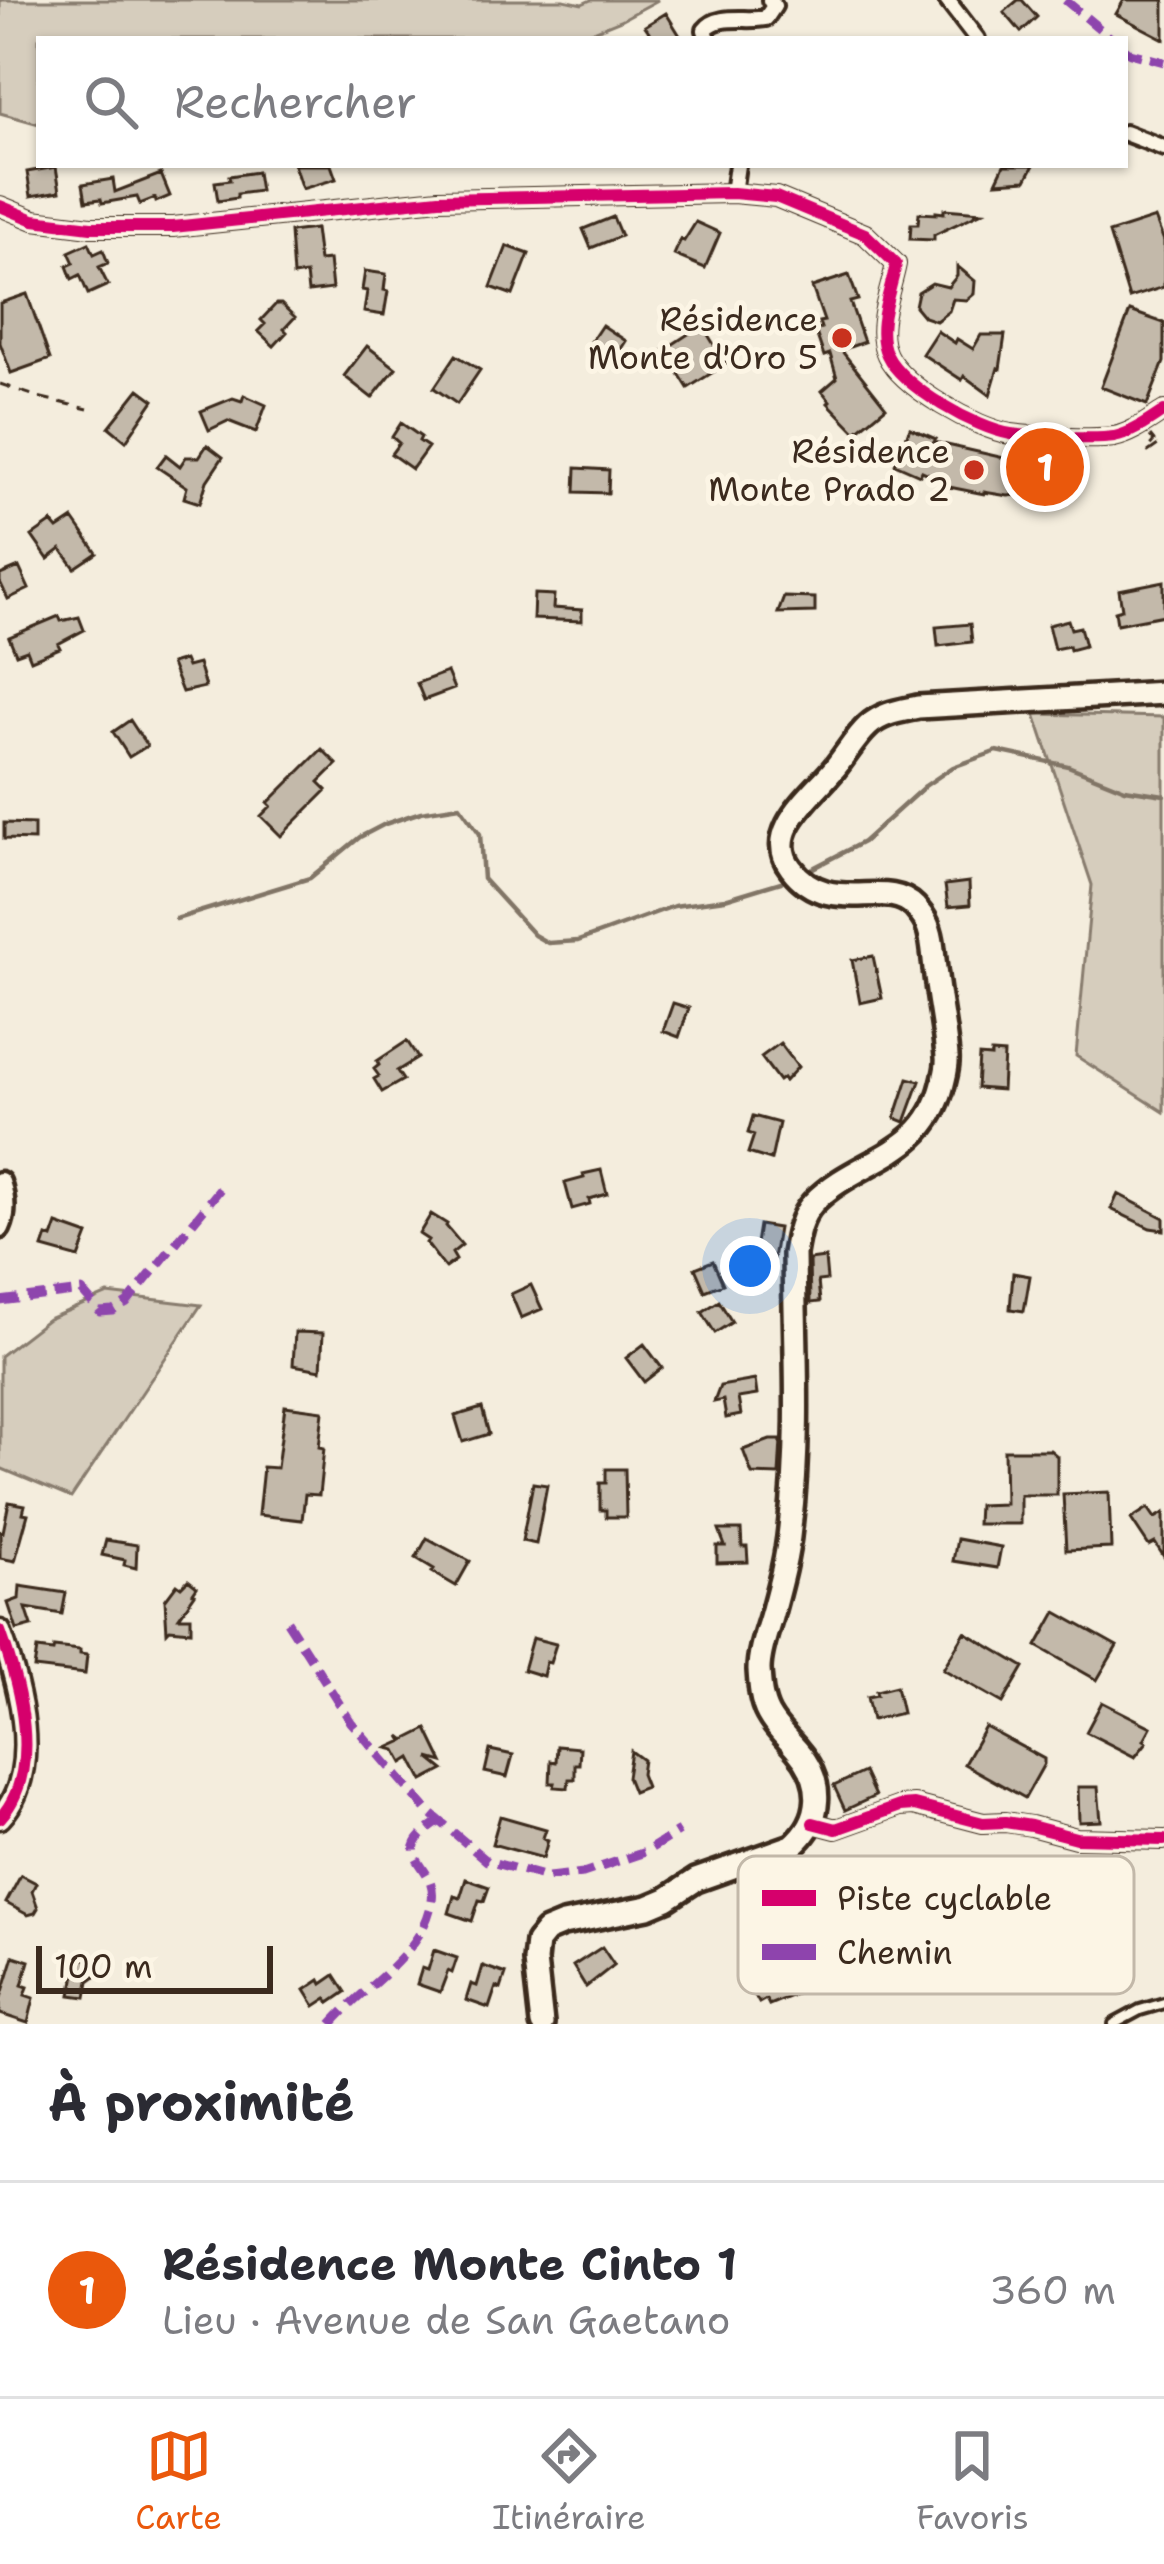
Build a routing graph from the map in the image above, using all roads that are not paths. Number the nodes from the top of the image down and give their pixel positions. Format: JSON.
{"nodes":[{"id":1,"x":770,"y":0,"type":"edge"},
{"id":2,"x":947,"y":0,"type":"edge"},
{"id":3,"x":707,"y":36,"type":"edge"},
{"id":4,"x":975,"y":36,"type":"edge"},
{"id":5,"x":1128,"y":134,"type":"edge"},
{"id":6,"x":1164,"y":148,"type":"edge"},
{"id":7,"x":737,"y":168,"type":"edge"},
{"id":8,"x":733,"y":193,"type":"junction"},
{"id":9,"x":0,"y":206,"type":"edge"},
{"id":10,"x":1164,"y":411,"type":"edge"},
{"id":11,"x":1164,"y":693,"type":"edge"},
{"id":12,"x":0,"y":1181,"type":"edge"},
{"id":13,"x":0,"y":1228,"type":"edge"},
{"id":14,"x":0,"y":1631,"type":"edge"},
{"id":15,"x":0,"y":1818,"type":"edge"},
{"id":16,"x":813,"y":1823,"type":"junction"},
{"id":17,"x":1164,"y":1840,"type":"edge"},
{"id":18,"x":764,"y":1856,"type":"edge"},
{"id":19,"x":738,"y":1865,"type":"edge"},
{"id":20,"x":1164,"y":2002,"type":"edge"},
{"id":21,"x":542,"y":2024,"type":"edge"},
{"id":22,"x":1114,"y":2024,"type":"edge"}],
"edges":[{"from":1,"to":3,"type":"street"},
{"from":2,"to":4,"type":"street"},
{"from":5,"to":6,"type":"street"},
{"from":7,"to":8,"type":"street"},
{"from":8,"to":9,"type":"street"},
{"from":8,"to":10,"type":"street"},
{"from":11,"to":16,"type":"main road"},
{"from":12,"to":13,"type":"street"},
{"from":14,"to":15,"type":"street"},
{"from":16,"to":17,"type":"street"},
{"from":16,"to":18,"type":"main road"},
{"from":19,"to":21,"type":"main road"},
{"from":20,"to":22,"type":"lane"}]}
